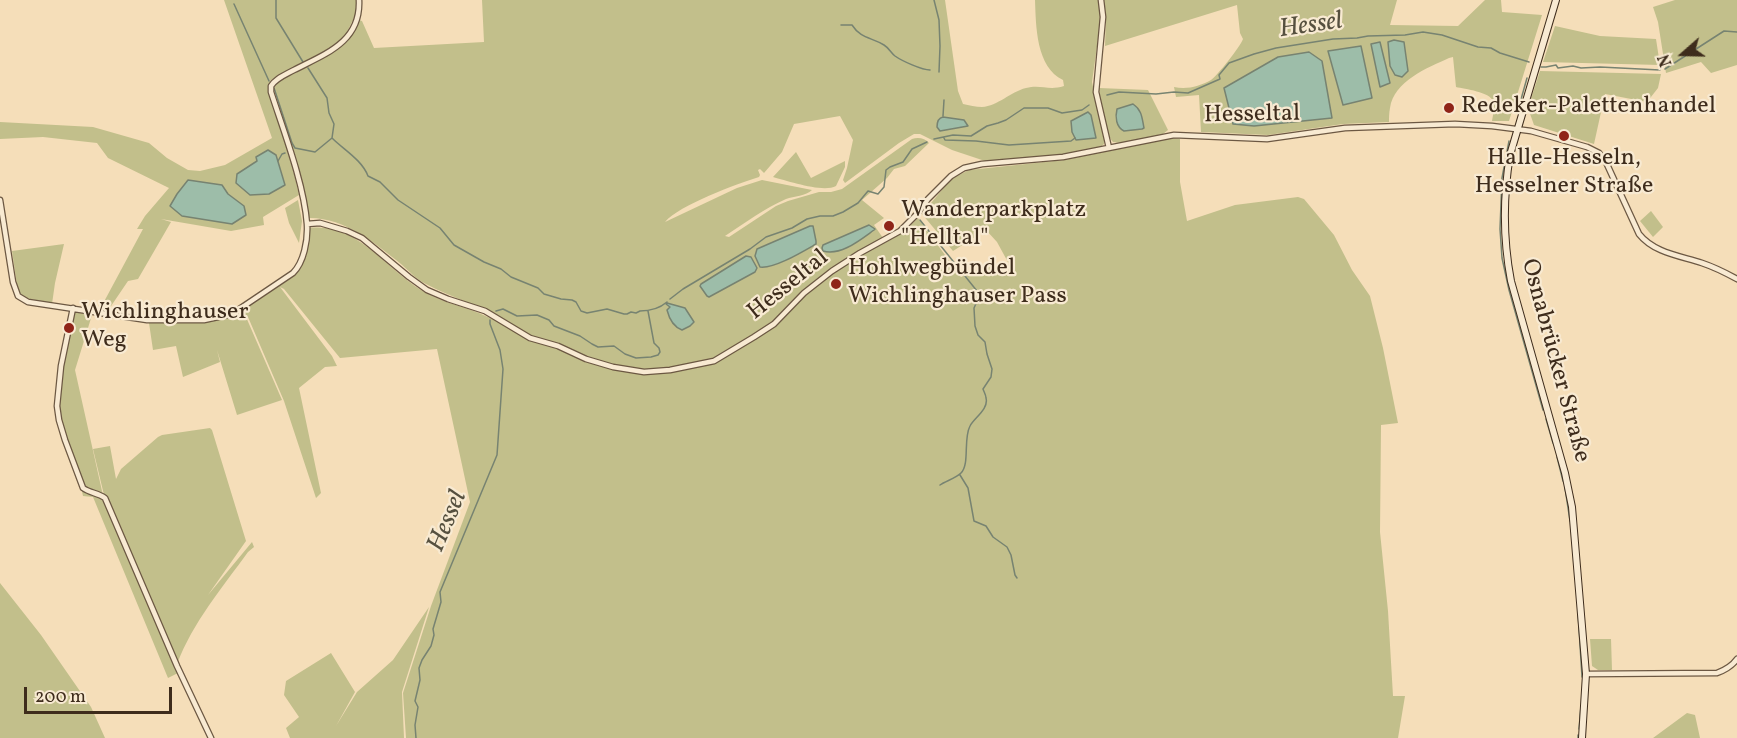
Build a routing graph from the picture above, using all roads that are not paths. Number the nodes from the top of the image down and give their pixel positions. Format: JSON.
{"nodes":[{"id":1,"x":359,"y":0,"type":"edge"},
{"id":2,"x":1101,"y":0,"type":"edge"},
{"id":3,"x":1556,"y":0,"type":"edge"},
{"id":4,"x":1517,"y":128,"type":"junction"},
{"id":5,"x":1109,"y":148,"type":"junction"},
{"id":6,"x":0,"y":200,"type":"edge"},
{"id":7,"x":307,"y":224,"type":"junction"},
{"id":8,"x":1737,"y":279,"type":"edge"},
{"id":9,"x":73,"y":308,"type":"junction"},
{"id":10,"x":1737,"y":659,"type":"edge"},
{"id":11,"x":1735,"y":667,"type":"edge"},
{"id":12,"x":1586,"y":674,"type":"junction"},
{"id":13,"x":211,"y":738,"type":"edge"},
{"id":14,"x":1582,"y":738,"type":"edge"}],
"edges":[{"from":1,"to":7,"type":"street"},
{"from":2,"to":5,"type":"street"},
{"from":3,"to":4,"type":"main road","name":"Osnabrücker Straße"},
{"from":4,"to":5,"type":"street","name":"Hesseltal"},
{"from":4,"to":8,"type":"street","name":"Hesseltal"},
{"from":4,"to":12,"type":"main road","name":"Osnabrücker Straße"},
{"from":5,"to":7,"type":"street","name":"Hesseltal"},
{"from":6,"to":9,"type":"street"},
{"from":7,"to":9,"type":"street"},
{"from":9,"to":13,"type":"street"},
{"from":10,"to":11,"type":"street"},
{"from":11,"to":12,"type":"street"},
{"from":12,"to":14,"type":"main road","name":"Osnabrücker Straße"}]}
